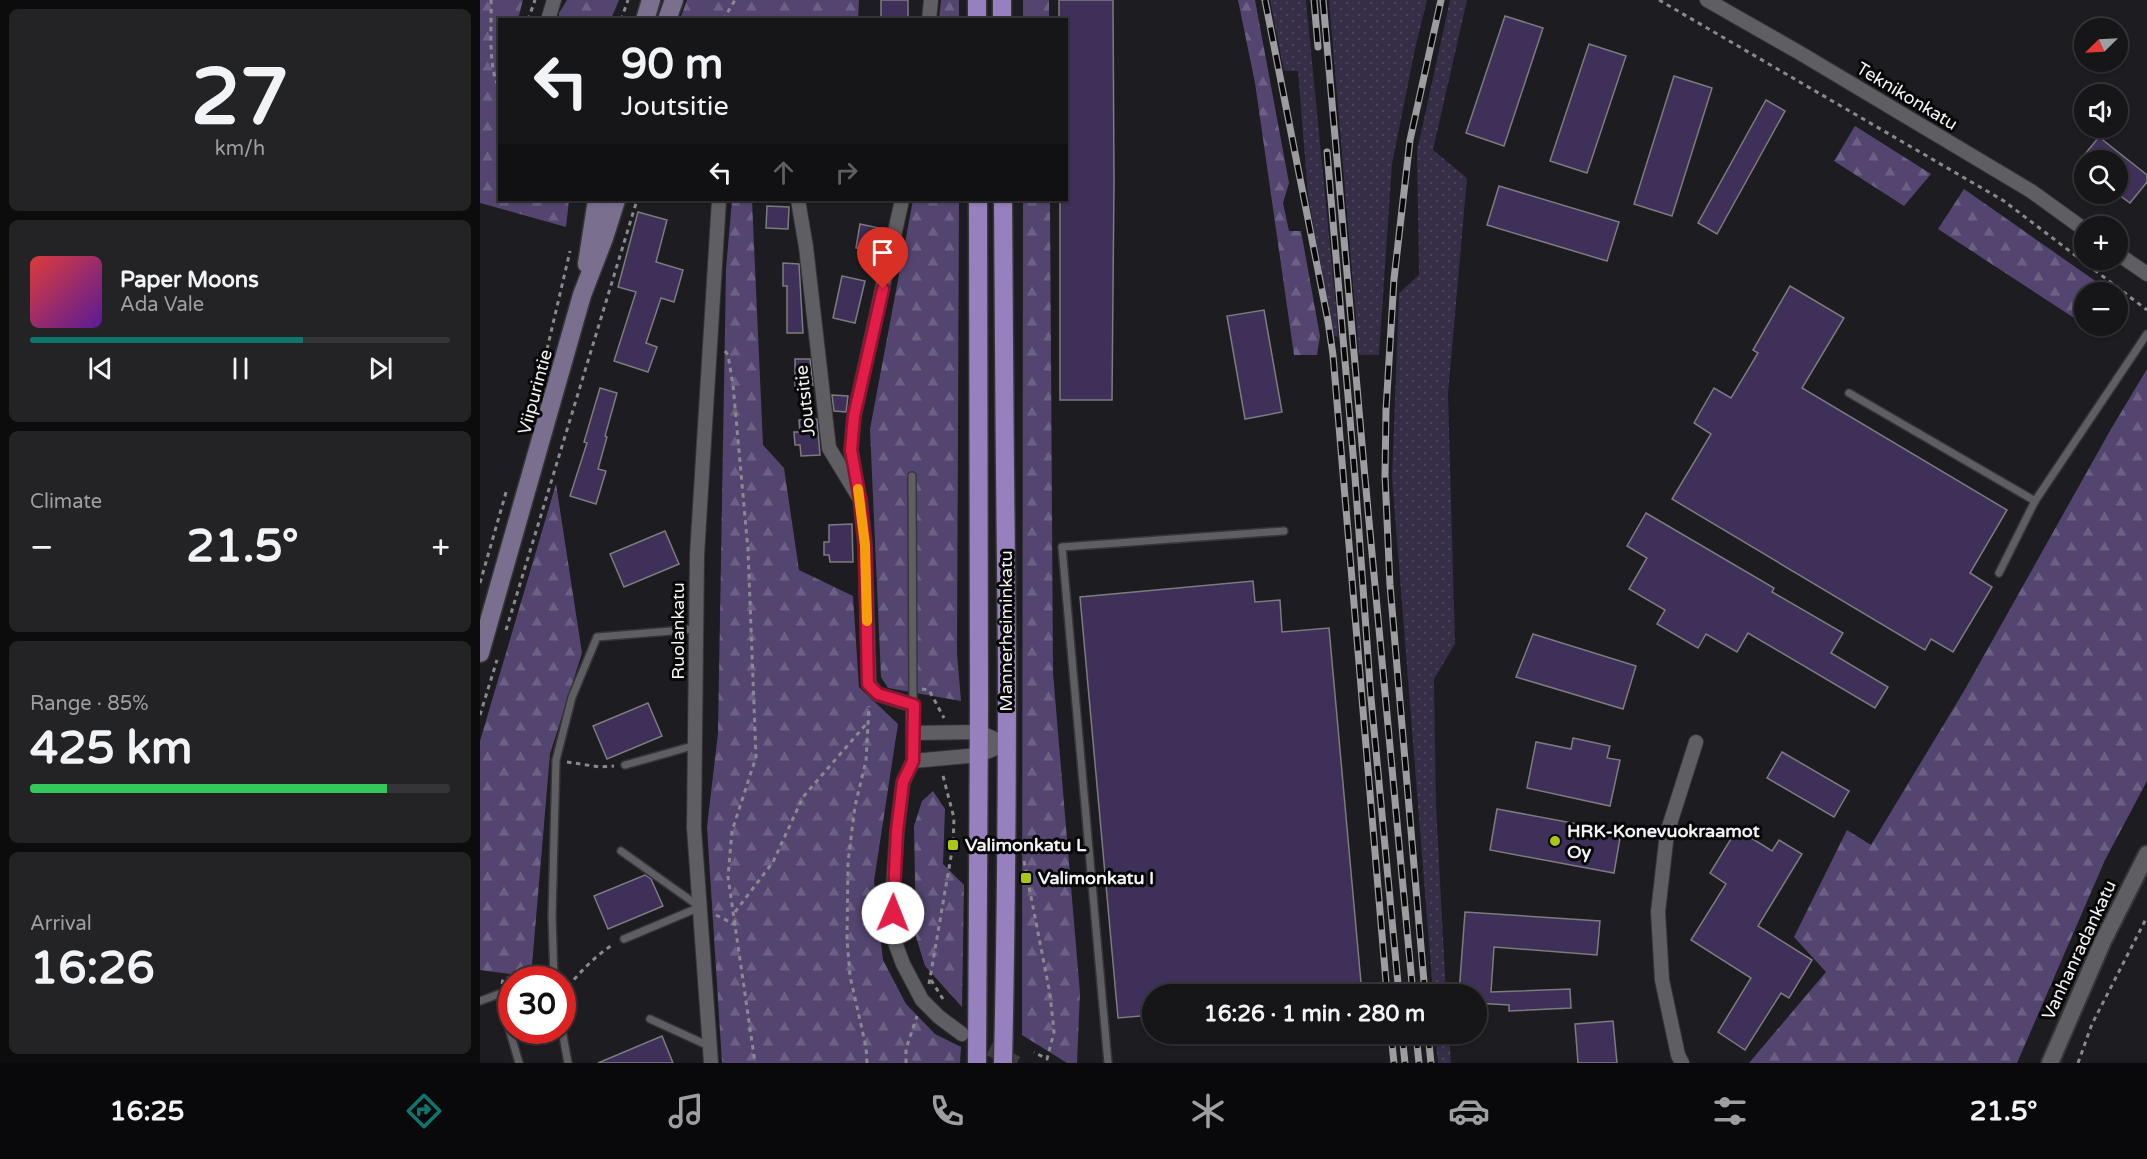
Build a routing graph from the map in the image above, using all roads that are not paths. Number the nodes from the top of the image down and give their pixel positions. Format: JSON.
{"nodes":[{"id":1,"x":554,"y":0,"type":"edge"},
{"id":2,"x":651,"y":0,"type":"edge"},
{"id":3,"x":674,"y":0,"type":"edge"},
{"id":4,"x":931,"y":0,"type":"edge"},
{"id":5,"x":977,"y":0,"type":"edge"},
{"id":6,"x":1002,"y":0,"type":"edge"},
{"id":7,"x":1707,"y":0,"type":"edge"},
{"id":8,"x":549,"y":18,"type":"edge"},
{"id":9,"x":646,"y":18,"type":"edge"},
{"id":10,"x":668,"y":18,"type":"edge"},
{"id":11,"x":929,"y":18,"type":"edge"},
{"id":12,"x":977,"y":18,"type":"edge"},
{"id":13,"x":1002,"y":18,"type":"edge"},
{"id":14,"x":597,"y":201,"type":"edge"},
{"id":15,"x":616,"y":201,"type":"edge"},
{"id":16,"x":719,"y":201,"type":"edge"},
{"id":17,"x":798,"y":201,"type":"edge"},
{"id":18,"x":902,"y":201,"type":"edge"},
{"id":19,"x":978,"y":201,"type":"edge"},
{"id":20,"x":1003,"y":201,"type":"edge"},
{"id":21,"x":2074,"y":222,"type":"edge"},
{"id":22,"x":2128,"y":261,"type":"edge"},
{"id":23,"x":2147,"y":274,"type":"edge"},
{"id":24,"x":582,"y":295,"type":"junction"},
{"id":25,"x":2147,"y":334,"type":"edge"},
{"id":26,"x":1849,"y":393,"type":"dead end"},
{"id":27,"x":912,"y":476,"type":"dead end"},
{"id":28,"x":860,"y":499,"type":"junction"},
{"id":29,"x":2035,"y":501,"type":"junction"},
{"id":30,"x":1284,"y":531,"type":"dead end"},
{"id":31,"x":1999,"y":573,"type":"dead end"},
{"id":32,"x":696,"y":629,"type":"junction"},
{"id":33,"x":489,"y":656,"type":"edge"},
{"id":34,"x":914,"y":705,"type":"junction"},
{"id":35,"x":979,"y":732,"type":"junction"},
{"id":36,"x":914,"y":733,"type":"junction"},
{"id":37,"x":1696,"y":742,"type":"dead end"},
{"id":38,"x":1006,"y":744,"type":"junction"},
{"id":39,"x":696,"y":745,"type":"junction"},
{"id":40,"x":979,"y":755,"type":"junction"},
{"id":41,"x":913,"y":761,"type":"junction"},
{"id":42,"x":625,"y":765,"type":"road end"},
{"id":43,"x":621,"y":851,"type":"dead end"},
{"id":44,"x":2147,"y":854,"type":"edge"},
{"id":45,"x":700,"y":907,"type":"junction"},
{"id":46,"x":624,"y":939,"type":"road end"},
{"id":47,"x":554,"y":966,"type":"edge"},
{"id":48,"x":480,"y":1001,"type":"edge"},
{"id":49,"x":650,"y":1019,"type":"dead end"},
{"id":50,"x":962,"y":1034,"type":"tunnel mouth"},
{"id":51,"x":565,"y":1044,"type":"edge"},
{"id":52,"x":709,"y":1046,"type":"junction"},
{"id":53,"x":519,"y":1063,"type":"edge"},
{"id":54,"x":568,"y":1063,"type":"edge"},
{"id":55,"x":711,"y":1063,"type":"edge"},
{"id":56,"x":977,"y":1063,"type":"edge"},
{"id":57,"x":1003,"y":1063,"type":"edge"},
{"id":58,"x":1108,"y":1063,"type":"edge"},
{"id":59,"x":1682,"y":1063,"type":"edge"},
{"id":60,"x":2050,"y":1063,"type":"edge"}],
"edges":[{"from":1,"to":8,"type":"street"},
{"from":2,"to":9,"type":"main road"},
{"from":3,"to":10,"type":"main road"},
{"from":4,"to":11,"type":"street"},
{"from":5,"to":12,"type":"main road"},
{"from":6,"to":13,"type":"main road"},
{"from":7,"to":21,"type":"street","name":"Teknikonkatu"},
{"from":14,"to":24,"type":"main road","name":"Viipurintie"},
{"from":15,"to":24,"type":"main road","name":"Viipurintie"},
{"from":16,"to":32,"type":"street","name":"Ruolankatu"},
{"from":17,"to":28,"type":"street","name":"Joutsitie"},
{"from":18,"to":28,"type":"street"},
{"from":19,"to":35,"type":"main road","name":"Mannerheiminkatu"},
{"from":20,"to":38,"type":"main road","name":"Mannerheiminkatu"},
{"from":22,"to":23,"type":"street"},
{"from":24,"to":33,"type":"main road","name":"Viipurintie"},
{"from":25,"to":29,"type":"lane"},
{"from":26,"to":29,"type":"lane"},
{"from":27,"to":34,"type":"lane"},
{"from":28,"to":34,"type":"street","name":"Joutsitie"},
{"from":29,"to":31,"type":"lane"},
{"from":30,"to":58,"type":"lane"},
{"from":32,"to":39,"type":"street","name":"Ruolankatu"},
{"from":32,"to":47,"type":"lane"},
{"from":34,"to":36,"type":"street"},
{"from":35,"to":36,"type":"street"},
{"from":35,"to":38,"type":"street"},
{"from":35,"to":40,"type":"main road","name":"Mannerheiminkatu"},
{"from":36,"to":41,"type":"street"},
{"from":37,"to":59,"type":"street"},
{"from":38,"to":40,"type":"street"},
{"from":38,"to":57,"type":"main road","name":"Mannerheiminkatu"},
{"from":39,"to":42,"type":"lane"},
{"from":39,"to":45,"type":"street","name":"Ruolankatu"},
{"from":40,"to":41,"type":"street"},
{"from":40,"to":56,"type":"main road","name":"Mannerheiminkatu"},
{"from":41,"to":50,"type":"street"},
{"from":43,"to":45,"type":"lane"},
{"from":44,"to":60,"type":"street","name":"Vanhanradankatu"},
{"from":45,"to":46,"type":"lane"},
{"from":45,"to":52,"type":"street","name":"Ruolankatu"},
{"from":48,"to":53,"type":"lane"},
{"from":49,"to":52,"type":"lane"},
{"from":51,"to":54,"type":"lane"},
{"from":52,"to":55,"type":"street","name":"Ruolankatu"}]}
